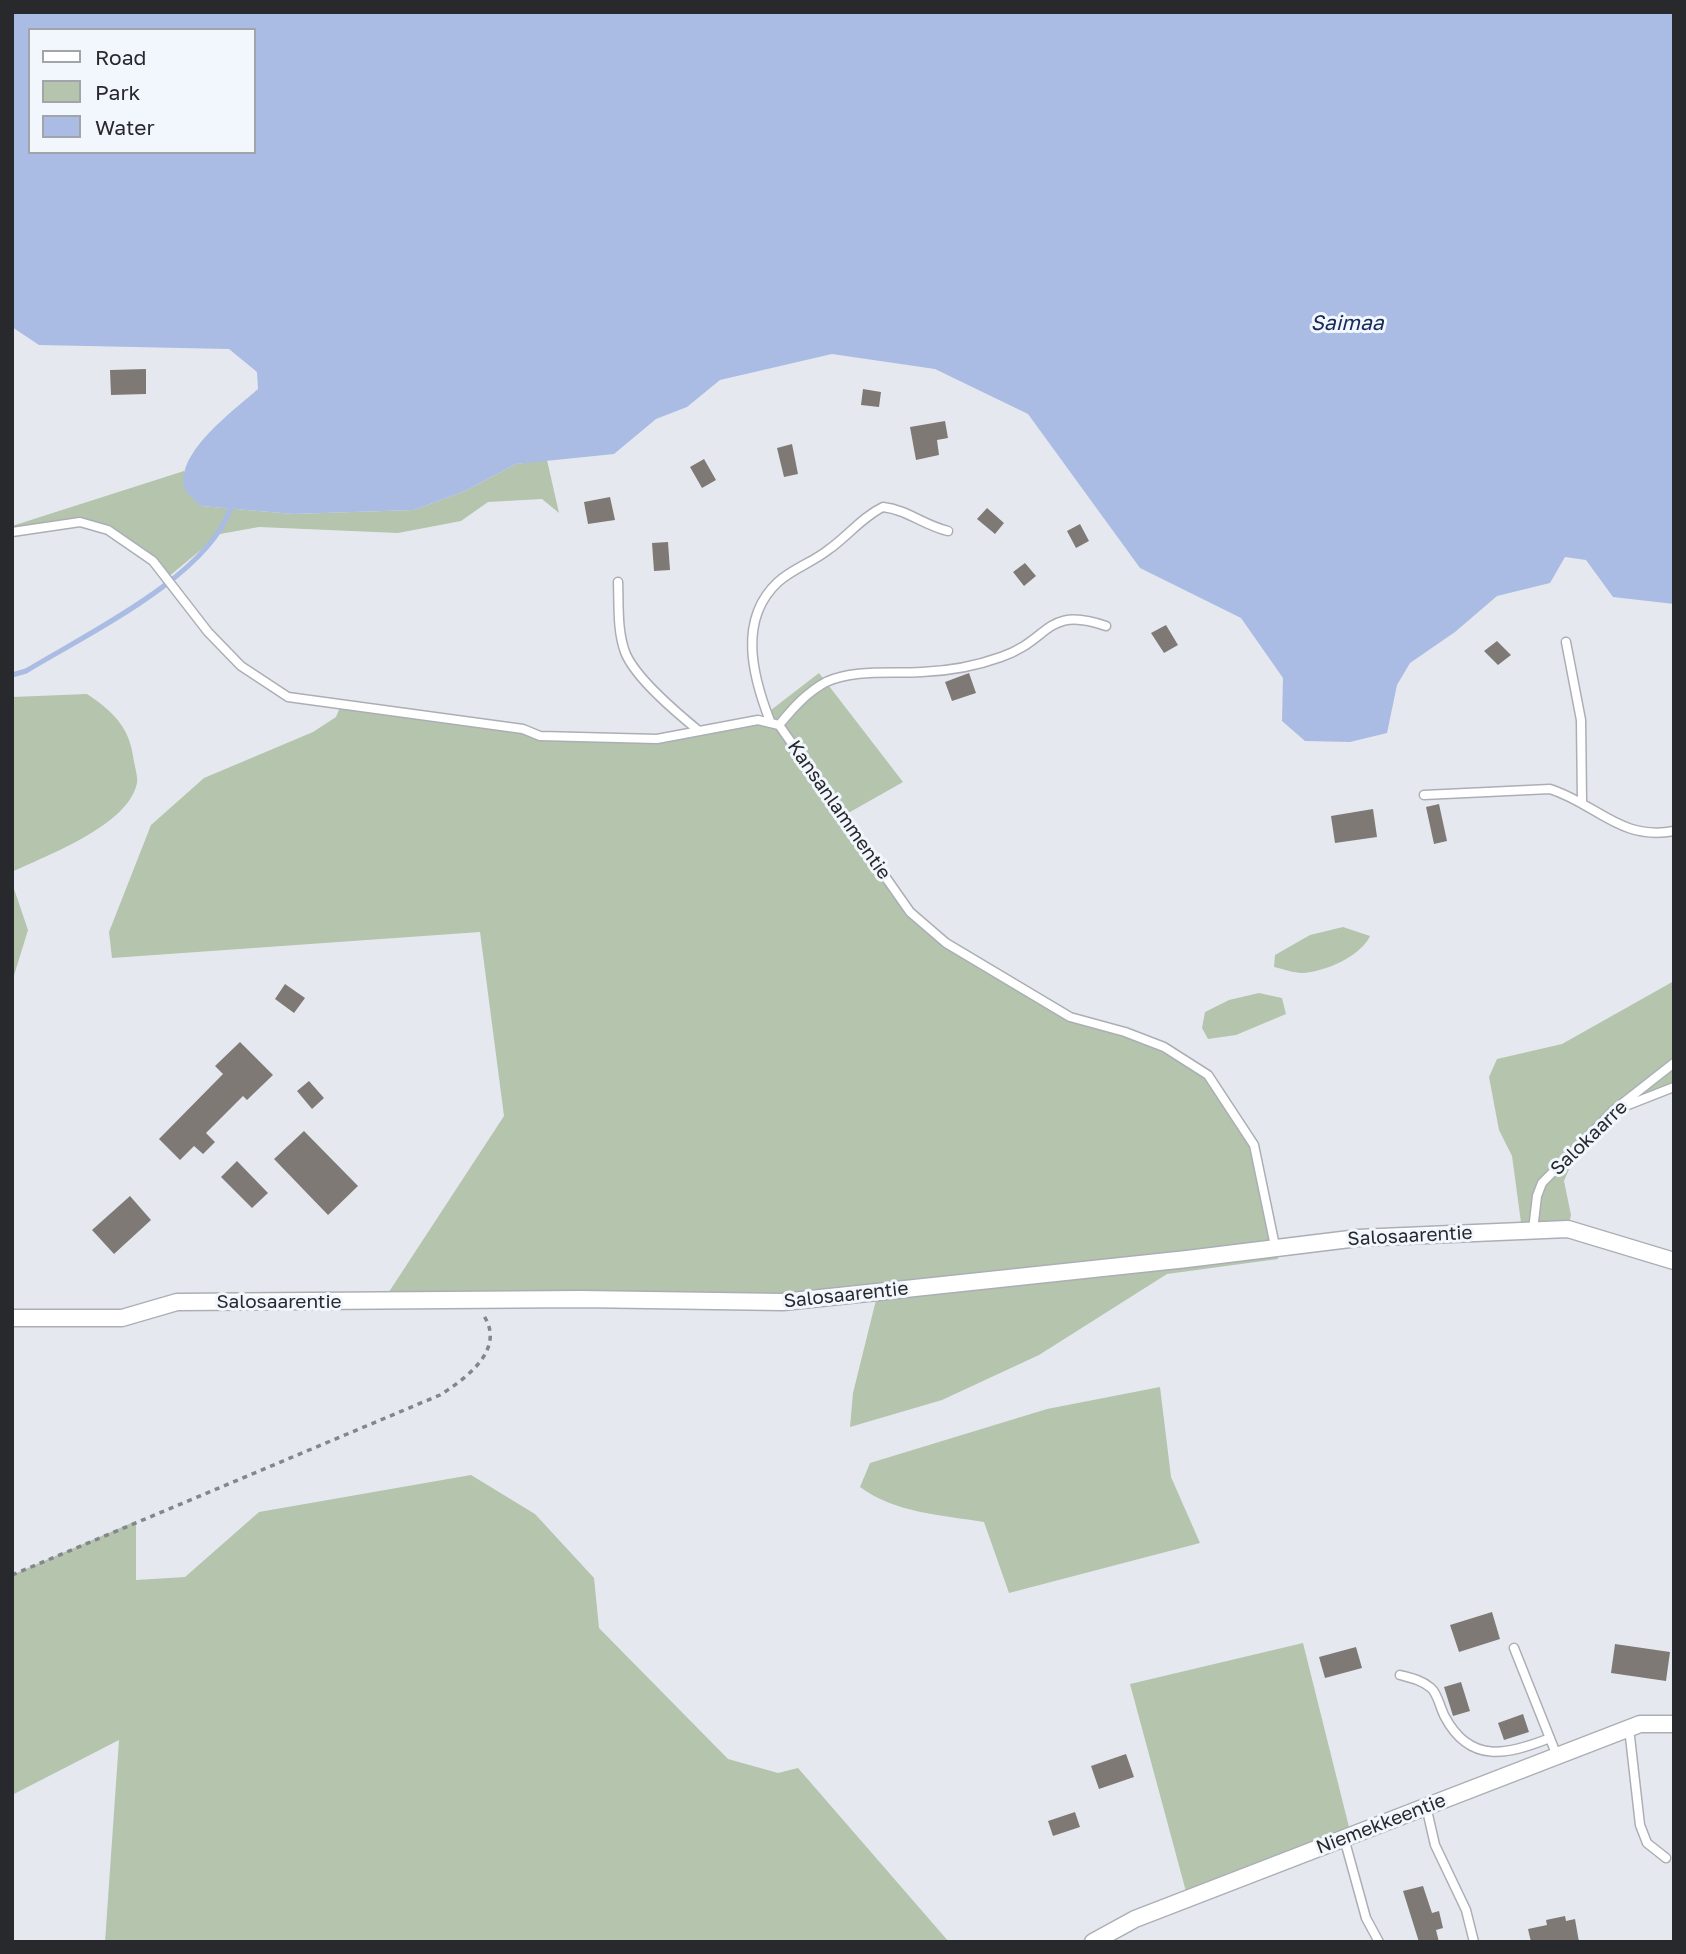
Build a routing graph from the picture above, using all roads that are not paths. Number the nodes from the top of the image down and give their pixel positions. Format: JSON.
{"nodes":[{"id":1,"x":948,"y":531,"type":"dead end"},
{"id":2,"x":12,"y":532,"type":"edge"},
{"id":3,"x":618,"y":582,"type":"dead end"},
{"id":4,"x":1106,"y":626,"type":"dead end"},
{"id":5,"x":1566,"y":642,"type":"dead end"},
{"id":6,"x":770,"y":721,"type":"junction"},
{"id":7,"x":779,"y":725,"type":"junction"},
{"id":8,"x":699,"y":731,"type":"junction"},
{"id":9,"x":1424,"y":794,"type":"dead end"},
{"id":10,"x":1584,"y":804,"type":"junction"},
{"id":11,"x":1674,"y":831,"type":"edge"},
{"id":12,"x":1674,"y":1063,"type":"edge"},
{"id":13,"x":1674,"y":1087,"type":"edge"},
{"id":14,"x":1614,"y":1110,"type":"junction"},
{"id":15,"x":1533,"y":1230,"type":"junction"},
{"id":16,"x":1275,"y":1246,"type":"junction"},
{"id":17,"x":1674,"y":1261,"type":"edge"},
{"id":18,"x":12,"y":1318,"type":"edge"},
{"id":19,"x":1514,"y":1648,"type":"dead end"},
{"id":20,"x":1400,"y":1675,"type":"dead end"},
{"id":21,"x":1674,"y":1724,"type":"edge"},
{"id":22,"x":1629,"y":1728,"type":"junction"},
{"id":23,"x":1550,"y":1738,"type":"junction"},
{"id":24,"x":1557,"y":1756,"type":"junction"},
{"id":25,"x":1426,"y":1806,"type":"junction"},
{"id":26,"x":1344,"y":1838,"type":"junction"},
{"id":27,"x":1666,"y":1858,"type":"dead end"},
{"id":28,"x":1093,"y":1942,"type":"edge"},
{"id":29,"x":1379,"y":1942,"type":"edge"},
{"id":30,"x":1474,"y":1942,"type":"edge"}],
"edges":[{"from":1,"to":6,"type":"lane"},
{"from":2,"to":8,"type":"lane","name":"Kansanlammentie"},
{"from":3,"to":8,"type":"lane"},
{"from":4,"to":7,"type":"lane"},
{"from":5,"to":10,"type":"lane"},
{"from":6,"to":7,"type":"lane","name":"Kansanlammentie"},
{"from":6,"to":8,"type":"lane","name":"Kansanlammentie"},
{"from":7,"to":16,"type":"lane","name":"Kansanlammentie"},
{"from":9,"to":10,"type":"lane"},
{"from":10,"to":11,"type":"lane"},
{"from":12,"to":14,"type":"lane","name":"Salokaarre"},
{"from":13,"to":14,"type":"lane"},
{"from":14,"to":15,"type":"lane","name":"Salokaarre"},
{"from":15,"to":16,"type":"street","name":"Salosaarentie"},
{"from":15,"to":17,"type":"street","name":"Salosaarentie"},
{"from":16,"to":18,"type":"street","name":"Salosaarentie"},
{"from":19,"to":23,"type":"lane"},
{"from":20,"to":23,"type":"lane"},
{"from":21,"to":22,"type":"street","name":"Niemekkeentie"},
{"from":22,"to":24,"type":"street","name":"Niemekkeentie"},
{"from":22,"to":27,"type":"lane"},
{"from":23,"to":24,"type":"lane"},
{"from":24,"to":25,"type":"street","name":"Niemekkeentie"},
{"from":25,"to":26,"type":"street","name":"Niemekkeentie"},
{"from":25,"to":30,"type":"lane"},
{"from":26,"to":28,"type":"street","name":"Niemekkeentie"},
{"from":26,"to":29,"type":"lane"}]}
